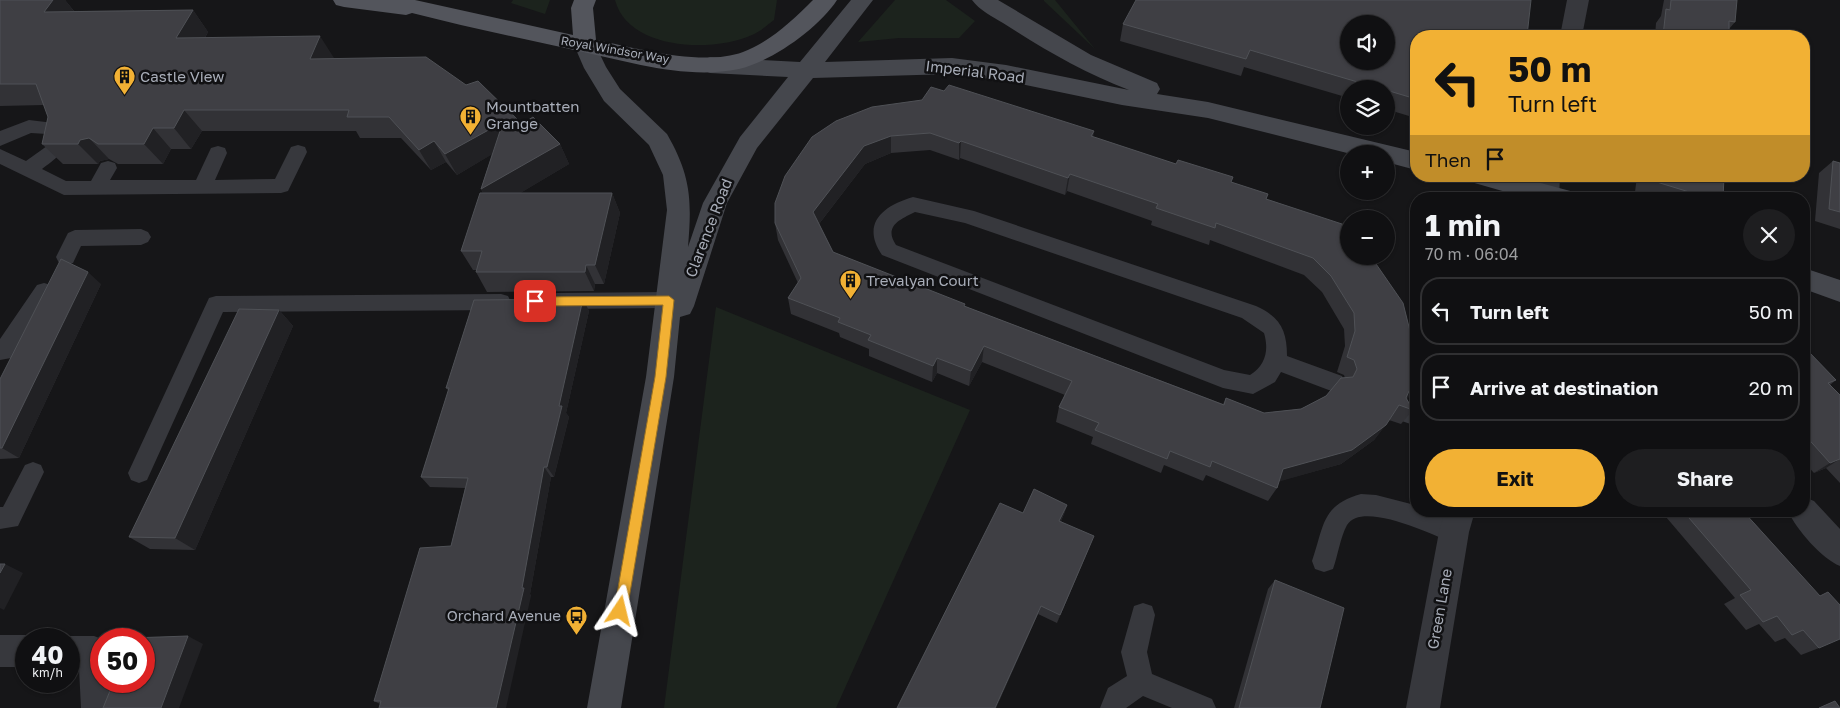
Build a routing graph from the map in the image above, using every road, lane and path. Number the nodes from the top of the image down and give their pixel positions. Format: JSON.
{"nodes":[{"id":1,"x":344,"y":0,"type":"edge"},
{"id":2,"x":389,"y":0,"type":"edge"},
{"id":3,"x":585,"y":0,"type":"edge"},
{"id":4,"x":826,"y":0,"type":"edge"},
{"id":5,"x":862,"y":0,"type":"edge"},
{"id":6,"x":983,"y":0,"type":"edge"},
{"id":7,"x":1012,"y":0,"type":"edge"},
{"id":8,"x":1578,"y":0,"type":"edge"},
{"id":9,"x":432,"y":12,"type":"junction"},
{"id":10,"x":1572,"y":30,"type":"edge"},
{"id":11,"x":1037,"y":36,"type":"junction"},
{"id":12,"x":586,"y":45,"type":"junction"},
{"id":13,"x":710,"y":65,"type":"junction"},
{"id":14,"x":808,"y":70,"type":"junction"},
{"id":15,"x":1208,"y":110,"type":"junction"},
{"id":16,"x":0,"y":139,"type":"edge"},
{"id":17,"x":298,"y":152,"type":"dead end"},
{"id":18,"x":218,"y":153,"type":"dead end"},
{"id":19,"x":0,"y":156,"type":"edge"},
{"id":20,"x":1410,"y":159,"type":"edge"},
{"id":21,"x":108,"y":168,"type":"edge"},
{"id":22,"x":27,"y":170,"type":"junction"},
{"id":23,"x":1507,"y":182,"type":"edge"},
{"id":24,"x":202,"y":186,"type":"junction"},
{"id":25,"x":96,"y":188,"type":"junction"},
{"id":26,"x":1552,"y":192,"type":"edge"},
{"id":27,"x":141,"y":237,"type":"dead end"},
{"id":28,"x":66,"y":257,"type":"dead end"},
{"id":29,"x":1810,"y":280,"type":"edge"},
{"id":30,"x":44,"y":291,"type":"edge"},
{"id":31,"x":1840,"y":292,"type":"edge"},
{"id":32,"x":669,"y":300,"type":"junction"},
{"id":33,"x":1,"y":355,"type":"edge"},
{"id":34,"x":1276,"y":361,"type":"junction"},
{"id":35,"x":660,"y":377,"type":"junction"},
{"id":36,"x":1334,"y":383,"type":"edge"},
{"id":37,"x":33,"y":472,"type":"dead end"},
{"id":38,"x":139,"y":473,"type":"dead end"},
{"id":39,"x":1410,"y":512,"type":"edge"},
{"id":40,"x":1433,"y":517,"type":"edge"},
{"id":41,"x":1809,"y":517,"type":"edge"},
{"id":42,"x":0,"y":518,"type":"edge"},
{"id":43,"x":1457,"y":522,"type":"edge"},
{"id":44,"x":1840,"y":551,"type":"edge"},
{"id":45,"x":1324,"y":561,"type":"dead end"},
{"id":46,"x":1143,"y":614,"type":"dead end"},
{"id":47,"x":0,"y":651,"type":"edge"},
{"id":48,"x":15,"y":651,"type":"edge"},
{"id":49,"x":80,"y":652,"type":"edge"},
{"id":50,"x":1141,"y":682,"type":"junction"},
{"id":51,"x":98,"y":708,"type":"edge"},
{"id":52,"x":604,"y":708,"type":"edge"},
{"id":53,"x":1113,"y":708,"type":"edge"},
{"id":54,"x":1203,"y":708,"type":"edge"},
{"id":55,"x":1423,"y":708,"type":"edge"}],
"edges":[{"from":1,"to":9,"type":"main road"},
{"from":2,"to":9,"type":"main road","name":"Royal Windsor Way"},
{"from":3,"to":12,"type":"main road","name":"Clarence Road"},
{"from":4,"to":13,"type":"main road","name":"Royal Windsor Way"},
{"from":5,"to":14,"type":"main road","name":"Clarence Road"},
{"from":6,"to":11,"type":"main road","name":"Imperial Road"},
{"from":7,"to":11,"type":"main road"},
{"from":8,"to":10,"type":"street"},
{"from":9,"to":12,"type":"main road","name":"Royal Windsor Way"},
{"from":11,"to":15,"type":"main road","name":"Imperial Road"},
{"from":12,"to":13,"type":"main road","name":"Royal Windsor Way"},
{"from":12,"to":32,"type":"main road","name":"Clarence Road"},
{"from":13,"to":14,"type":"main road","name":"Imperial Road"},
{"from":14,"to":15,"type":"main road","name":"Imperial Road"},
{"from":14,"to":35,"type":"main road","name":"Clarence Road"},
{"from":15,"to":20,"type":"main road","name":"Imperial Road"},
{"from":16,"to":22,"type":"lane"},
{"from":17,"to":24,"type":"lane"},
{"from":18,"to":24,"type":"lane"},
{"from":19,"to":22,"type":"lane"},
{"from":21,"to":25,"type":"lane"},
{"from":22,"to":25,"type":"lane"},
{"from":23,"to":26,"type":"main road"},
{"from":24,"to":25,"type":"lane"},
{"from":27,"to":28,"type":"lane"},
{"from":29,"to":31,"type":"main road"},
{"from":30,"to":33,"type":"lane"},
{"from":32,"to":35,"type":"main road","name":"Clarence Road"},
{"from":32,"to":38,"type":"lane"},
{"from":34,"to":34,"type":"lane"},
{"from":34,"to":36,"type":"lane"},
{"from":35,"to":52,"type":"main road","name":"Clarence Road"},
{"from":37,"to":42,"type":"lane"},
{"from":39,"to":45,"type":"lane"},
{"from":40,"to":43,"type":"lane"},
{"from":41,"to":44,"type":"street"},
{"from":43,"to":55,"type":"street","name":"Green Lane"},
{"from":46,"to":50,"type":"lane"},
{"from":47,"to":48,"type":"street"},
{"from":49,"to":51,"type":"street"},
{"from":50,"to":53,"type":"lane"},
{"from":50,"to":54,"type":"lane"}]}
